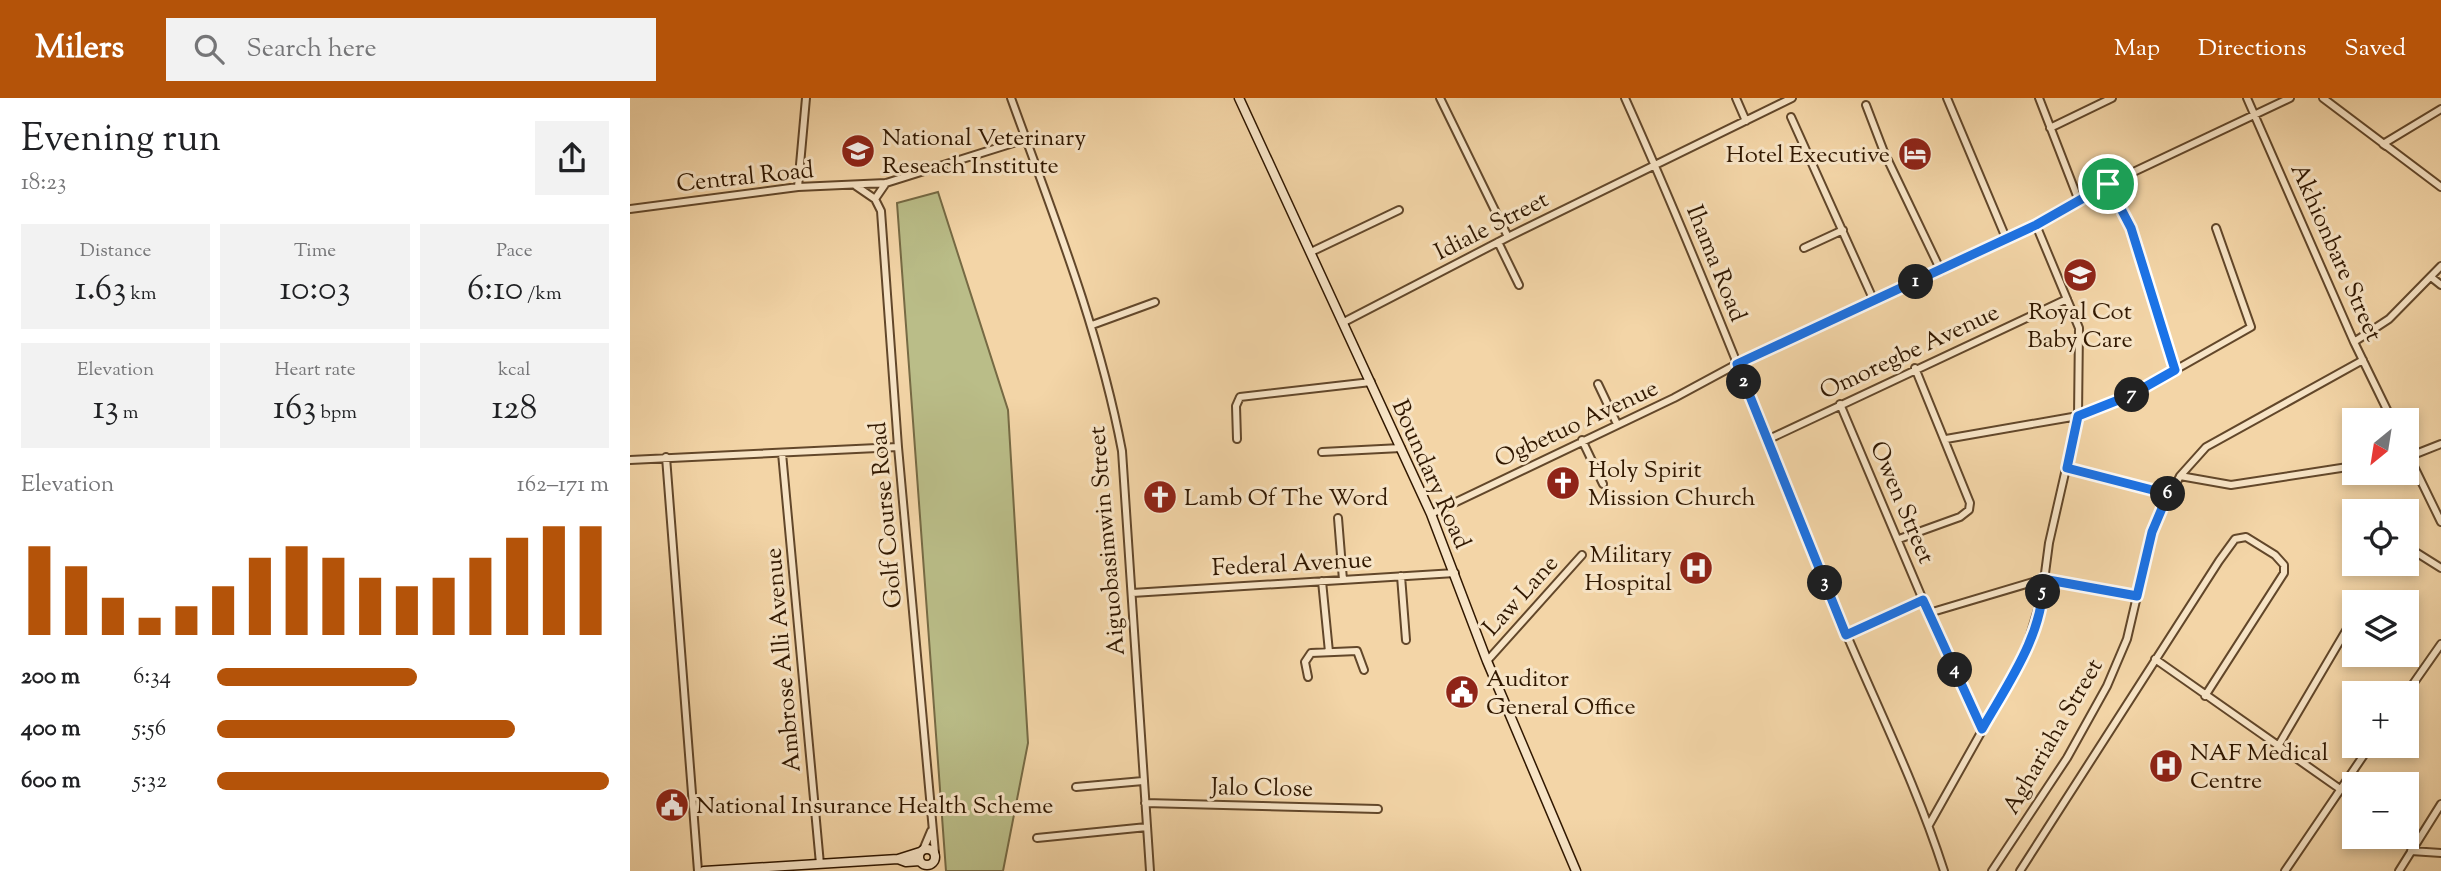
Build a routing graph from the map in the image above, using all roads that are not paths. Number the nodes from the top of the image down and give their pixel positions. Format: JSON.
{"nodes":[{"id":1,"x":806,"y":98,"type":"edge"},
{"id":2,"x":1011,"y":98,"type":"edge"},
{"id":3,"x":1239,"y":98,"type":"edge"},
{"id":4,"x":1440,"y":98,"type":"edge"},
{"id":5,"x":1625,"y":98,"type":"edge"},
{"id":6,"x":1736,"y":98,"type":"edge"},
{"id":7,"x":1791,"y":98,"type":"edge"},
{"id":8,"x":1947,"y":98,"type":"edge"},
{"id":9,"x":2039,"y":98,"type":"edge"},
{"id":10,"x":2112,"y":98,"type":"edge"},
{"id":11,"x":2247,"y":98,"type":"edge"},
{"id":12,"x":2290,"y":98,"type":"edge"},
{"id":13,"x":2323,"y":98,"type":"edge"},
{"id":14,"x":1866,"y":105,"type":"dead end"},
{"id":15,"x":2441,"y":109,"type":"edge"},
{"id":16,"x":2255,"y":113,"type":"junction"},
{"id":17,"x":1791,"y":117,"type":"dead end"},
{"id":18,"x":1745,"y":121,"type":"junction"},
{"id":19,"x":2050,"y":128,"type":"junction"},
{"id":20,"x":1026,"y":139,"type":"junction"},
{"id":21,"x":2387,"y":148,"type":"junction"},
{"id":22,"x":1656,"y":163,"type":"junction"},
{"id":23,"x":886,"y":183,"type":"junction"},
{"id":24,"x":2108,"y":184,"type":"junction"},
{"id":25,"x":856,"y":186,"type":"junction"},
{"id":26,"x":799,"y":187,"type":"junction"},
{"id":27,"x":2441,"y":187,"type":"edge"},
{"id":28,"x":875,"y":200,"type":"junction"},
{"id":29,"x":2079,"y":201,"type":"junction"},
{"id":30,"x":630,"y":209,"type":"edge"},
{"id":31,"x":1399,"y":210,"type":"dead end"},
{"id":32,"x":2036,"y":225,"type":"junction"},
{"id":33,"x":2216,"y":229,"type":"dead end"},
{"id":34,"x":1843,"y":230,"type":"junction"},
{"id":35,"x":1508,"y":237,"type":"junction"},
{"id":36,"x":2006,"y":238,"type":"junction"},
{"id":37,"x":1498,"y":242,"type":"junction"},
{"id":38,"x":1804,"y":248,"type":"dead end"},
{"id":39,"x":1311,"y":252,"type":"junction"},
{"id":40,"x":2441,"y":266,"type":"edge"},
{"id":41,"x":1941,"y":271,"type":"junction"},
{"id":42,"x":2431,"y":277,"type":"junction"},
{"id":43,"x":1519,"y":285,"type":"dead end"},
{"id":44,"x":2441,"y":285,"type":"edge"},
{"id":45,"x":2067,"y":299,"type":"junction"},
{"id":46,"x":1874,"y":301,"type":"junction"},
{"id":47,"x":1155,"y":302,"type":"dead end"},
{"id":48,"x":1344,"y":322,"type":"junction"},
{"id":49,"x":1092,"y":325,"type":"junction"},
{"id":50,"x":2354,"y":342,"type":"junction"},
{"id":51,"x":2363,"y":360,"type":"junction"},
{"id":52,"x":1737,"y":364,"type":"junction"},
{"id":53,"x":1915,"y":368,"type":"junction"},
{"id":54,"x":2175,"y":370,"type":"junction"},
{"id":55,"x":1371,"y":382,"type":"junction"},
{"id":56,"x":1598,"y":384,"type":"dead end"},
{"id":57,"x":1840,"y":404,"type":"junction"},
{"id":58,"x":2386,"y":408,"type":"edge"},
{"id":59,"x":2078,"y":416,"type":"junction"},
{"id":60,"x":1617,"y":424,"type":"junction"},
{"id":61,"x":1237,"y":439,"type":"dead end"},
{"id":62,"x":1946,"y":439,"type":"junction"},
{"id":63,"x":1582,"y":440,"type":"junction"},
{"id":64,"x":1767,"y":440,"type":"junction"},
{"id":65,"x":2441,"y":444,"type":"edge"},
{"id":66,"x":898,"y":447,"type":"junction"},
{"id":67,"x":1401,"y":447,"type":"junction"},
{"id":68,"x":2419,"y":451,"type":"edge"},
{"id":69,"x":1322,"y":452,"type":"dead end"},
{"id":70,"x":782,"y":453,"type":"junction"},
{"id":71,"x":666,"y":457,"type":"junction"},
{"id":72,"x":630,"y":460,"type":"edge"},
{"id":73,"x":2067,"y":468,"type":"junction"},
{"id":74,"x":2342,"y":469,"type":"edge"},
{"id":75,"x":2179,"y":476,"type":"junction"},
{"id":76,"x":2419,"y":479,"type":"edge"},
{"id":77,"x":1603,"y":484,"type":"dead end"},
{"id":78,"x":2168,"y":494,"type":"junction"},
{"id":79,"x":1431,"y":514,"type":"junction"},
{"id":80,"x":1338,"y":518,"type":"dead end"},
{"id":81,"x":2441,"y":522,"type":"edge"},
{"id":82,"x":1899,"y":539,"type":"junction"},
{"id":83,"x":2419,"y":554,"type":"edge"},
{"id":84,"x":1581,"y":555,"type":"dead end"},
{"id":85,"x":2441,"y":568,"type":"edge"},
{"id":86,"x":1455,"y":573,"type":"junction"},
{"id":87,"x":1401,"y":576,"type":"junction"},
{"id":88,"x":2043,"y":579,"type":"junction"},
{"id":89,"x":1343,"y":580,"type":"junction"},
{"id":90,"x":1322,"y":581,"type":"junction"},
{"id":91,"x":1132,"y":593,"type":"junction"},
{"id":92,"x":2137,"y":596,"type":"junction"},
{"id":93,"x":1923,"y":600,"type":"junction"},
{"id":94,"x":1928,"y":613,"type":"junction"},
{"id":95,"x":1846,"y":635,"type":"junction"},
{"id":96,"x":2342,"y":637,"type":"edge"},
{"id":97,"x":1406,"y":640,"type":"dead end"},
{"id":98,"x":2441,"y":644,"type":"edge"},
{"id":99,"x":1329,"y":652,"type":"junction"},
{"id":100,"x":2155,"y":659,"type":"junction"},
{"id":101,"x":1487,"y":661,"type":"junction"},
{"id":102,"x":1364,"y":670,"type":"dead end"},
{"id":103,"x":1308,"y":677,"type":"dead end"},
{"id":104,"x":2415,"y":681,"type":"edge"},
{"id":105,"x":2205,"y":696,"type":"junction"},
{"id":106,"x":1982,"y":729,"type":"junction"},
{"id":107,"x":2277,"y":747,"type":"junction"},
{"id":108,"x":2362,"y":758,"type":"edge"},
{"id":109,"x":1143,"y":781,"type":"junction"},
{"id":110,"x":1076,"y":787,"type":"dead end"},
{"id":111,"x":2340,"y":789,"type":"junction"},
{"id":112,"x":1145,"y":803,"type":"junction"},
{"id":113,"x":2441,"y":804,"type":"edge"},
{"id":114,"x":1378,"y":809,"type":"dead end"},
{"id":115,"x":1929,"y":825,"type":"junction"},
{"id":116,"x":1147,"y":827,"type":"junction"},
{"id":117,"x":932,"y":831,"type":"junction"},
{"id":118,"x":1037,"y":838,"type":"dead end"},
{"id":119,"x":2411,"y":851,"type":"junction"},
{"id":120,"x":2441,"y":853,"type":"edge"},
{"id":121,"x":935,"y":857,"type":"junction"},
{"id":122,"x":922,"y":859,"type":"edge"},
{"id":123,"x":820,"y":864,"type":"junction"},
{"id":124,"x":698,"y":871,"type":"edge"},
{"id":125,"x":704,"y":871,"type":"edge"},
{"id":126,"x":937,"y":871,"type":"edge"},
{"id":127,"x":1150,"y":871,"type":"edge"},
{"id":128,"x":1576,"y":871,"type":"edge"},
{"id":129,"x":1944,"y":871,"type":"edge"},
{"id":130,"x":1992,"y":871,"type":"edge"},
{"id":131,"x":2020,"y":871,"type":"edge"},
{"id":132,"x":2285,"y":871,"type":"edge"},
{"id":133,"x":2399,"y":871,"type":"edge"}],
"edges":[{"from":1,"to":26,"type":"street"},
{"from":2,"to":20,"type":"street","name":"Aiguobasimwin Street"},
{"from":3,"to":39,"type":"street","name":"Boundary Road"},
{"from":4,"to":35,"type":"street"},
{"from":5,"to":22,"type":"street","name":"Ihama Road"},
{"from":6,"to":18,"type":"street"},
{"from":7,"to":18,"type":"street","name":"Idiale Street"},
{"from":8,"to":36,"type":"street"},
{"from":9,"to":19,"type":"street"},
{"from":10,"to":19,"type":"street"},
{"from":11,"to":16,"type":"street","name":"Akhionbare Street"},
{"from":12,"to":16,"type":"street","name":"Ogbetuo Avenue"},
{"from":13,"to":21,"type":"street"},
{"from":14,"to":41,"type":"street"},
{"from":15,"to":21,"type":"street"},
{"from":16,"to":24,"type":"street","name":"Ogbetuo Avenue"},
{"from":16,"to":50,"type":"street","name":"Akhionbare Street"},
{"from":17,"to":34,"type":"street"},
{"from":18,"to":22,"type":"street","name":"Idiale Street"},
{"from":19,"to":29,"type":"street"},
{"from":20,"to":23,"type":"street","name":"Central Road"},
{"from":20,"to":49,"type":"street","name":"Aiguobasimwin Street"},
{"from":21,"to":27,"type":"street"},
{"from":22,"to":35,"type":"street","name":"Idiale Street"},
{"from":22,"to":52,"type":"street","name":"Ihama Road"},
{"from":23,"to":25,"type":"street","name":"Central Road"},
{"from":23,"to":28,"type":"street"},
{"from":24,"to":29,"type":"street","name":"Ogbetuo Avenue"},
{"from":24,"to":54,"type":"street"},
{"from":25,"to":26,"type":"street","name":"Central Road"},
{"from":25,"to":28,"type":"street"},
{"from":26,"to":30,"type":"street","name":"Central Road"},
{"from":28,"to":66,"type":"street","name":"Golf Course Road"},
{"from":29,"to":32,"type":"street","name":"Ogbetuo Avenue"},
{"from":31,"to":39,"type":"street"},
{"from":32,"to":36,"type":"street","name":"Ogbetuo Avenue"},
{"from":32,"to":45,"type":"street"},
{"from":33,"to":54,"type":"street"},
{"from":34,"to":38,"type":"street"},
{"from":34,"to":46,"type":"street"},
{"from":35,"to":37,"type":"street","name":"Idiale Street"},
{"from":36,"to":41,"type":"street","name":"Ogbetuo Avenue"},
{"from":37,"to":43,"type":"street"},
{"from":37,"to":48,"type":"street","name":"Idiale Street"},
{"from":39,"to":48,"type":"street","name":"Boundary Road"},
{"from":40,"to":42,"type":"street"},
{"from":41,"to":46,"type":"street","name":"Ogbetuo Avenue"},
{"from":42,"to":44,"type":"street"},
{"from":42,"to":50,"type":"street"},
{"from":45,"to":53,"type":"street","name":"Omoregbe Avenue"},
{"from":45,"to":59,"type":"street"},
{"from":46,"to":52,"type":"street","name":"Ogbetuo Avenue"},
{"from":47,"to":49,"type":"street"},
{"from":48,"to":55,"type":"street","name":"Boundary Road"},
{"from":49,"to":91,"type":"street","name":"Aiguobasimwin Street"},
{"from":50,"to":51,"type":"street","name":"Akhionbare Street"},
{"from":51,"to":58,"type":"street","name":"Akhionbare Street"},
{"from":51,"to":75,"type":"street","name":"Aghariaha Street"},
{"from":52,"to":60,"type":"street","name":"Ogbetuo Avenue"},
{"from":52,"to":64,"type":"street","name":"Ihama Road"},
{"from":53,"to":57,"type":"street","name":"Omoregbe Avenue"},
{"from":53,"to":62,"type":"street"},
{"from":54,"to":59,"type":"street"},
{"from":55,"to":61,"type":"street"},
{"from":55,"to":67,"type":"street","name":"Boundary Road"},
{"from":56,"to":60,"type":"street"},
{"from":57,"to":64,"type":"street","name":"Omoregbe Avenue"},
{"from":57,"to":82,"type":"street","name":"Owen Street"},
{"from":59,"to":62,"type":"street"},
{"from":59,"to":73,"type":"street"},
{"from":60,"to":63,"type":"street","name":"Ogbetuo Avenue"},
{"from":62,"to":82,"type":"street"},
{"from":63,"to":77,"type":"street"},
{"from":63,"to":79,"type":"street","name":"Ogbetuo Avenue"},
{"from":64,"to":95,"type":"street","name":"Ihama Road"},
{"from":65,"to":68,"type":"street"},
{"from":66,"to":70,"type":"street"},
{"from":66,"to":117,"type":"street","name":"Golf Course Road"},
{"from":67,"to":69,"type":"street"},
{"from":67,"to":79,"type":"street","name":"Boundary Road"},
{"from":70,"to":71,"type":"street"},
{"from":70,"to":123,"type":"street","name":"Ambrose Alli Avenue"},
{"from":71,"to":72,"type":"street"},
{"from":71,"to":124,"type":"street"},
{"from":73,"to":78,"type":"street"},
{"from":73,"to":88,"type":"street"},
{"from":74,"to":75,"type":"street"},
{"from":75,"to":78,"type":"street","name":"Aghariaha Street"},
{"from":76,"to":81,"type":"street"},
{"from":78,"to":92,"type":"street","name":"Aghariaha Street"},
{"from":79,"to":86,"type":"street","name":"Boundary Road"},
{"from":80,"to":89,"type":"street"},
{"from":82,"to":93,"type":"street","name":"Owen Street"},
{"from":83,"to":85,"type":"street"},
{"from":84,"to":101,"type":"street","name":"Law Lane"},
{"from":86,"to":87,"type":"street","name":"Federal Avenue"},
{"from":86,"to":101,"type":"street","name":"Boundary Road"},
{"from":87,"to":89,"type":"street","name":"Federal Avenue"},
{"from":87,"to":97,"type":"street"},
{"from":88,"to":92,"type":"street"},
{"from":88,"to":94,"type":"street"},
{"from":88,"to":106,"type":"street"},
{"from":89,"to":90,"type":"street","name":"Federal Avenue"},
{"from":90,"to":91,"type":"street","name":"Federal Avenue"},
{"from":90,"to":99,"type":"street"},
{"from":91,"to":109,"type":"street","name":"Aiguobasimwin Street"},
{"from":92,"to":130,"type":"street","name":"Aghariaha Street"},
{"from":93,"to":94,"type":"street","name":"Owen Street"},
{"from":93,"to":95,"type":"street"},
{"from":94,"to":106,"type":"street","name":"Owen Street"},
{"from":95,"to":115,"type":"street","name":"Ihama Road"},
{"from":96,"to":107,"type":"street"},
{"from":98,"to":104,"type":"street"},
{"from":99,"to":102,"type":"street"},
{"from":99,"to":103,"type":"street"},
{"from":100,"to":105,"type":"street"},
{"from":100,"to":105,"type":"street"},
{"from":100,"to":131,"type":"street"},
{"from":101,"to":128,"type":"street","name":"Boundary Road"},
{"from":105,"to":107,"type":"street"},
{"from":106,"to":115,"type":"street"},
{"from":107,"to":111,"type":"street"},
{"from":108,"to":111,"type":"street"},
{"from":109,"to":110,"type":"street"},
{"from":109,"to":112,"type":"street","name":"Aiguobasimwin Street"},
{"from":111,"to":132,"type":"street"},
{"from":112,"to":114,"type":"street","name":"Jalo Close"},
{"from":112,"to":116,"type":"street","name":"Aiguobasimwin Street"},
{"from":113,"to":119,"type":"street"},
{"from":115,"to":129,"type":"street","name":"Ihama Road"},
{"from":116,"to":118,"type":"street"},
{"from":116,"to":127,"type":"street","name":"Aiguobasimwin Street"},
{"from":117,"to":121,"type":"street","name":"Golf Course Road"},
{"from":117,"to":122,"type":"street"},
{"from":119,"to":120,"type":"street"},
{"from":119,"to":133,"type":"street"},
{"from":121,"to":122,"type":"street"},
{"from":121,"to":122,"type":"street"},
{"from":121,"to":126,"type":"street"},
{"from":122,"to":123,"type":"street"},
{"from":123,"to":125,"type":"street"}]}
